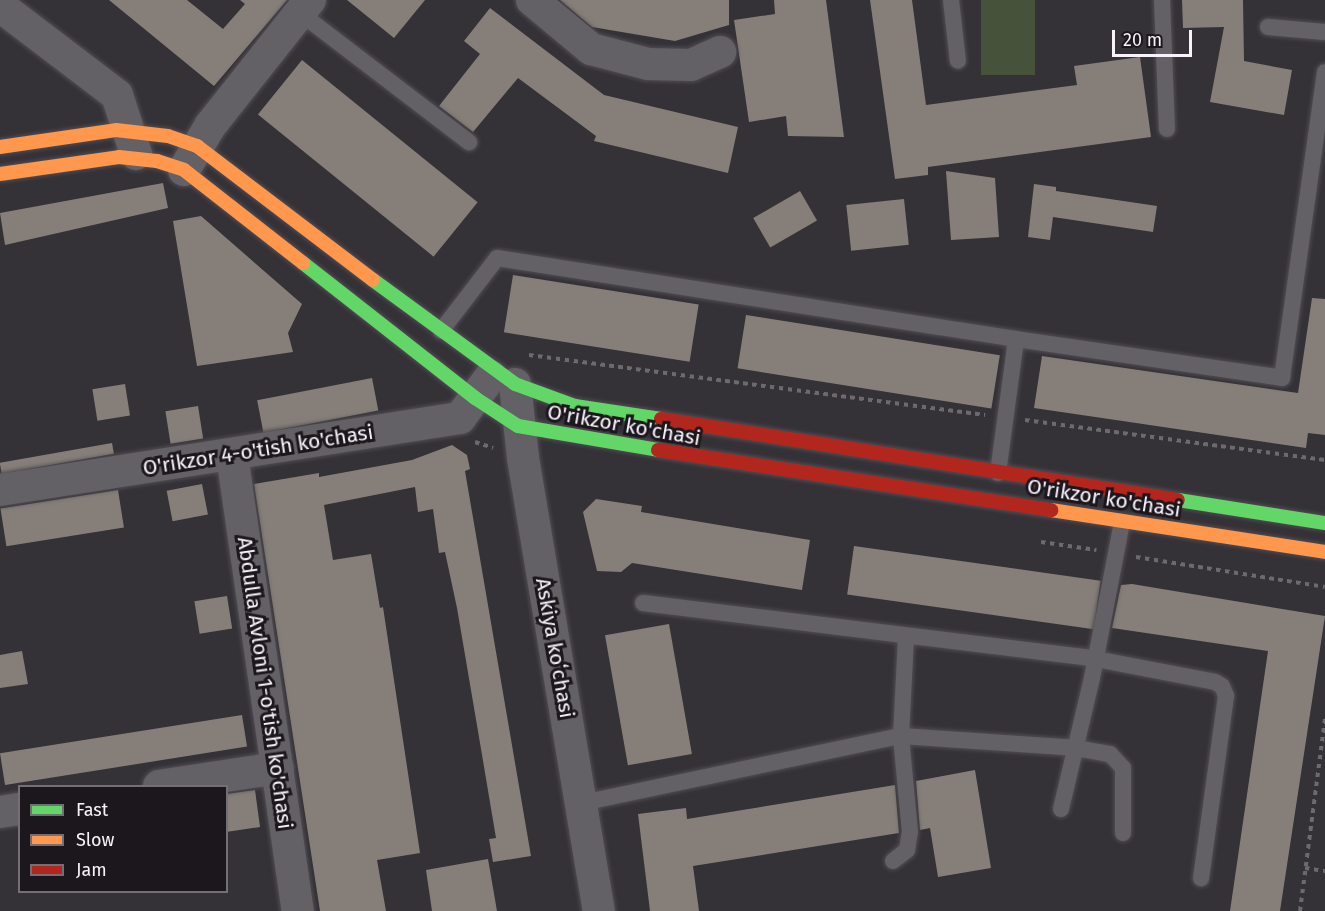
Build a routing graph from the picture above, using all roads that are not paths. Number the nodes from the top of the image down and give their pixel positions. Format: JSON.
{"nodes":[{"id":1,"x":532,"y":0,"type":"edge"},
{"id":2,"x":951,"y":0,"type":"edge"},
{"id":3,"x":1162,"y":0,"type":"edge"},
{"id":4,"x":0,"y":6,"type":"edge"},
{"id":5,"x":305,"y":6,"type":"edge"},
{"id":6,"x":1268,"y":27,"type":"dead end"},
{"id":7,"x":1325,"y":32,"type":"edge"},
{"id":8,"x":720,"y":52,"type":"dead end"},
{"id":9,"x":958,"y":61,"type":"dead end"},
{"id":10,"x":1325,"y":72,"type":"edge"},
{"id":11,"x":1167,"y":129,"type":"dead end"},
{"id":12,"x":469,"y":142,"type":"dead end"},
{"id":13,"x":133,"y":144,"type":"junction"},
{"id":14,"x":0,"y":147,"type":"edge"},
{"id":15,"x":191,"y":158,"type":"junction"},
{"id":16,"x":0,"y":174,"type":"edge"},
{"id":17,"x":441,"y":331,"type":"junction"},
{"id":18,"x":1016,"y":339,"type":"junction"},
{"id":19,"x":509,"y":370,"type":"junction"},
{"id":20,"x":475,"y":398,"type":"junction"},
{"id":21,"x":518,"y":426,"type":"junction"},
{"id":22,"x":232,"y":455,"type":"junction"},
{"id":23,"x":998,"y":473,"type":"junction"},
{"id":24,"x":0,"y":490,"type":"edge"},
{"id":25,"x":1122,"y":522,"type":"junction"},
{"id":26,"x":1325,"y":523,"type":"edge"},
{"id":27,"x":1325,"y":552,"type":"edge"},
{"id":28,"x":643,"y":603,"type":"dead end"},
{"id":29,"x":906,"y":636,"type":"junction"},
{"id":30,"x":1096,"y":659,"type":"junction"},
{"id":31,"x":901,"y":735,"type":"junction"},
{"id":32,"x":1075,"y":748,"type":"junction"},
{"id":33,"x":278,"y":768,"type":"junction"},
{"id":34,"x":166,"y":785,"type":"edge"},
{"id":35,"x":582,"y":803,"type":"junction"},
{"id":36,"x":18,"y":808,"type":"edge"},
{"id":37,"x":1060,"y":809,"type":"dead end"},
{"id":38,"x":0,"y":812,"type":"edge"},
{"id":39,"x":1123,"y":832,"type":"dead end"},
{"id":40,"x":893,"y":861,"type":"dead end"},
{"id":41,"x":1201,"y":878,"type":"dead end"},
{"id":42,"x":297,"y":911,"type":"edge"},
{"id":43,"x":599,"y":911,"type":"edge"}],
"edges":[{"from":1,"to":8,"type":"street"},
{"from":2,"to":9,"type":"lane"},
{"from":3,"to":11,"type":"lane"},
{"from":4,"to":13,"type":"street"},
{"from":5,"to":12,"type":"lane"},
{"from":5,"to":15,"type":"street"},
{"from":6,"to":7,"type":"lane"},
{"from":10,"to":18,"type":"lane"},
{"from":13,"to":14,"type":"main road","name":"O'rikzor ko'chasi"},
{"from":13,"to":15,"type":"main road","name":"O'rikzor ko'chasi"},
{"from":13,"to":15,"type":"main road","name":"O'rikzor ko'chasi"},
{"from":13,"to":16,"type":"main road","name":"O'rikzor ko'chasi"},
{"from":15,"to":17,"type":"main road","name":"O'rikzor ko'chasi"},
{"from":15,"to":20,"type":"main road","name":"O'rikzor ko'chasi"},
{"from":17,"to":18,"type":"lane"},
{"from":17,"to":19,"type":"main road","name":"O'rikzor ko'chasi"},
{"from":18,"to":23,"type":"lane"},
{"from":19,"to":20,"type":"street","name":"O'rikzor 4-o'tish ko'chasi"},
{"from":19,"to":21,"type":"street","name":"Askiya koʻchasi"},
{"from":19,"to":23,"type":"main road","name":"O'rikzor ko'chasi"},
{"from":20,"to":21,"type":"main road","name":"O'rikzor ko'chasi"},
{"from":20,"to":22,"type":"street","name":"O'rikzor 4-o'tish ko'chasi"},
{"from":21,"to":25,"type":"main road","name":"O'rikzor ko'chasi"},
{"from":21,"to":35,"type":"street","name":"Askiya koʻchasi"},
{"from":22,"to":24,"type":"street","name":"O'rikzor 4-o'tish ko'chasi"},
{"from":22,"to":33,"type":"street","name":"Abdulla Avloni 1-o'tish ko'chasi"},
{"from":23,"to":26,"type":"main road","name":"O'rikzor ko'chasi"},
{"from":25,"to":27,"type":"main road","name":"O'rikzor ko'chasi"},
{"from":25,"to":30,"type":"lane"},
{"from":28,"to":29,"type":"lane"},
{"from":29,"to":30,"type":"lane"},
{"from":29,"to":31,"type":"lane"},
{"from":30,"to":32,"type":"lane"},
{"from":30,"to":41,"type":"lane"},
{"from":31,"to":32,"type":"lane"},
{"from":31,"to":35,"type":"lane"},
{"from":31,"to":40,"type":"lane"},
{"from":32,"to":37,"type":"lane"},
{"from":32,"to":39,"type":"lane"},
{"from":33,"to":34,"type":"street"},
{"from":33,"to":42,"type":"street","name":"Abdulla Avloni 1-o'tish ko'chasi"},
{"from":35,"to":43,"type":"street","name":"Askiya koʻchasi"},
{"from":36,"to":38,"type":"street"}]}
